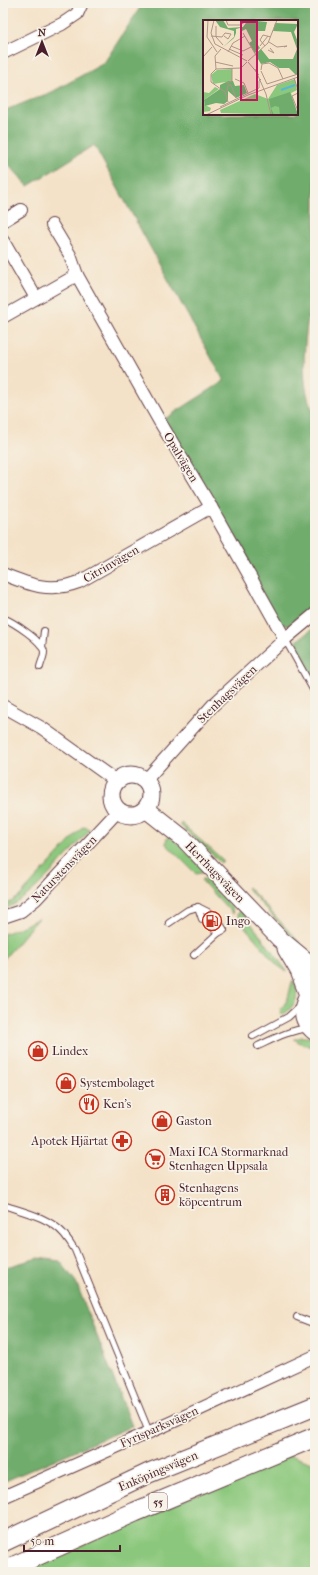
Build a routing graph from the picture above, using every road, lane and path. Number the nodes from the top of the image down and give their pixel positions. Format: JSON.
{"nodes":[{"id":1,"x":82,"y":3,"type":"edge"},
{"id":2,"x":3,"y":53,"type":"edge"},
{"id":3,"x":20,"y":210,"type":"dead end"},
{"id":4,"x":3,"y":221,"type":"edge"},
{"id":5,"x":52,"y":225,"type":"dead end"},
{"id":6,"x":3,"y":241,"type":"edge"},
{"id":7,"x":77,"y":275,"type":"junction"},
{"id":8,"x":36,"y":298,"type":"junction"},
{"id":9,"x":3,"y":317,"type":"edge"},
{"id":10,"x":211,"y":507,"type":"junction"},
{"id":11,"x":3,"y":574,"type":"edge"},
{"id":12,"x":315,"y":614,"type":"edge"},
{"id":13,"x":5,"y":617,"type":"edge"},
{"id":14,"x":44,"y":631,"type":"dead end"},
{"id":15,"x":285,"y":639,"type":"junction"},
{"id":16,"x":42,"y":648,"type":"junction"},
{"id":17,"x":40,"y":667,"type":"dead end"},
{"id":18,"x":315,"y":693,"type":"edge"},
{"id":19,"x":3,"y":706,"type":"edge"},
{"id":20,"x":116,"y":781,"type":"junction"},
{"id":21,"x":145,"y":781,"type":"junction"},
{"id":22,"x":146,"y":809,"type":"junction"},
{"id":23,"x":118,"y":811,"type":"junction"},
{"id":24,"x":198,"y":907,"type":"junction"},
{"id":25,"x":208,"y":912,"type":"dead end"},
{"id":26,"x":3,"y":917,"type":"edge"},
{"id":27,"x":202,"y":919,"type":"dead end"},
{"id":28,"x":169,"y":923,"type":"dead end"},
{"id":29,"x":220,"y":924,"type":"dead end"},
{"id":30,"x":280,"y":939,"type":"junction"},
{"id":31,"x":194,"y":955,"type":"dead end"},
{"id":32,"x":315,"y":968,"type":"edge"},
{"id":33,"x":309,"y":996,"type":"edge"},
{"id":34,"x":312,"y":1030,"type":"edge"},
{"id":35,"x":253,"y":1036,"type":"dead end"},
{"id":36,"x":258,"y":1046,"type":"dead end"},
{"id":37,"x":3,"y":1205,"type":"edge"},
{"id":38,"x":297,"y":1317,"type":"dead end"},
{"id":39,"x":315,"y":1324,"type":"edge"},
{"id":40,"x":315,"y":1356,"type":"edge"},
{"id":41,"x":315,"y":1406,"type":"edge"},
{"id":42,"x":149,"y":1432,"type":"junction"},
{"id":43,"x":315,"y":1437,"type":"edge"},
{"id":44,"x":3,"y":1497,"type":"edge"},
{"id":45,"x":3,"y":1542,"type":"edge"},
{"id":46,"x":3,"y":1571,"type":"edge"}],
"edges":[{"from":1,"to":2,"type":"street"},
{"from":3,"to":4,"type":"street"},
{"from":5,"to":7,"type":"street","name":"Opalvägen"},
{"from":6,"to":8,"type":"street"},
{"from":7,"to":8,"type":"street"},
{"from":7,"to":10,"type":"street","name":"Opalvägen"},
{"from":8,"to":9,"type":"street"},
{"from":10,"to":11,"type":"street","name":"Citrinvägen"},
{"from":10,"to":15,"type":"street","name":"Opalvägen"},
{"from":12,"to":15,"type":"street","name":"Stenhagsvägen"},
{"from":13,"to":16,"type":"lane"},
{"from":14,"to":16,"type":"lane"},
{"from":15,"to":18,"type":"lane"},
{"from":15,"to":21,"type":"street","name":"Stenhagsvägen"},
{"from":16,"to":17,"type":"lane"},
{"from":19,"to":20,"type":"street"},
{"from":20,"to":21,"type":"street"},
{"from":20,"to":23,"type":"street"},
{"from":21,"to":22,"type":"street"},
{"from":22,"to":23,"type":"street"},
{"from":22,"to":30,"type":"street","name":"Herrhagsvägen"},
{"from":23,"to":26,"type":"street","name":"Naturstensvägen"},
{"from":24,"to":25,"type":"lane"},
{"from":24,"to":27,"type":"lane"},
{"from":24,"to":28,"type":"lane"},
{"from":29,"to":31,"type":"lane"},
{"from":30,"to":32,"type":"street","name":"Herrhagsvägen"},
{"from":30,"to":33,"type":"street","name":"Herrhagsvägen"},
{"from":33,"to":34,"type":"street","name":"Herrhagsvägen"},
{"from":33,"to":35,"type":"lane"},
{"from":34,"to":36,"type":"lane"},
{"from":37,"to":42,"type":"lane"},
{"from":38,"to":39,"type":"lane"},
{"from":40,"to":42,"type":"street","name":"Fyrisparksvägen"},
{"from":41,"to":45,"type":"main road","name":"Enköpingsvägen"},
{"from":42,"to":44,"type":"street","name":"Fyrisparksvägen"},
{"from":43,"to":46,"type":"main road","number":"55"}]}
